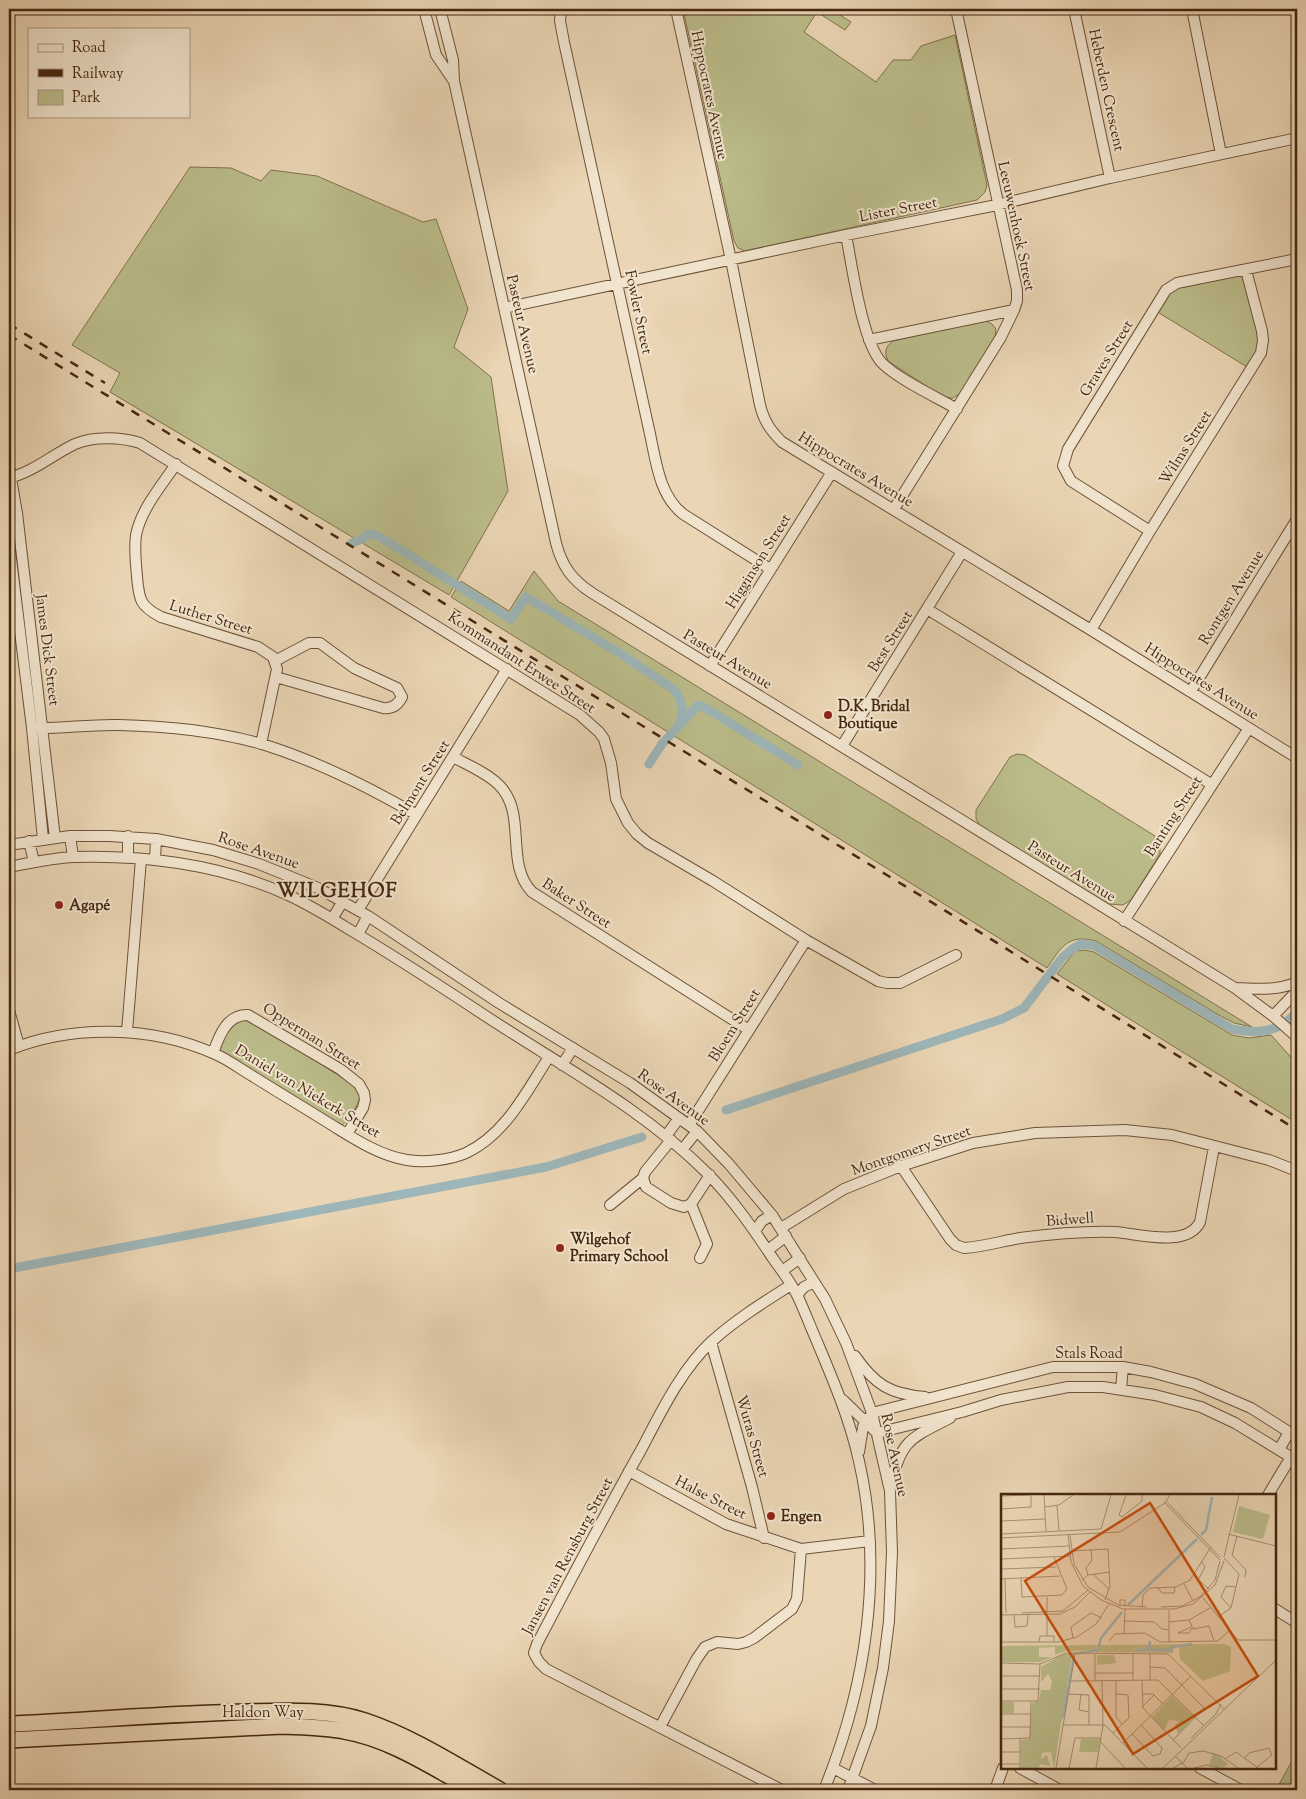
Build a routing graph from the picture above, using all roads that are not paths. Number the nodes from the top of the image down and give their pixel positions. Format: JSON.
{"nodes":[{"id":1,"x":424,"y":9,"type":"edge"},
{"id":2,"x":440,"y":9,"type":"edge"},
{"id":3,"x":561,"y":9,"type":"edge"},
{"id":4,"x":676,"y":9,"type":"edge"},
{"id":5,"x":956,"y":9,"type":"edge"},
{"id":6,"x":1074,"y":9,"type":"edge"},
{"id":7,"x":1192,"y":9,"type":"edge"},
{"id":8,"x":454,"y":81,"type":"junction"},
{"id":9,"x":1297,"y":138,"type":"edge"},
{"id":10,"x":1221,"y":154,"type":"junction"},
{"id":11,"x":1110,"y":178,"type":"junction"},
{"id":12,"x":997,"y":206,"type":"junction"},
{"id":13,"x":846,"y":235,"type":"junction"},
{"id":14,"x":1297,"y":259,"type":"edge"},
{"id":15,"x":731,"y":260,"type":"junction"},
{"id":16,"x":1246,"y":270,"type":"junction"},
{"id":17,"x":617,"y":284,"type":"junction"},
{"id":18,"x":504,"y":308,"type":"junction"},
{"id":19,"x":1014,"y":310,"type":"junction"},
{"id":20,"x":869,"y":340,"type":"junction"},
{"id":21,"x":957,"y":409,"type":"junction"},
{"id":22,"x":176,"y":464,"type":"junction"},
{"id":23,"x":9,"y":467,"type":"edge"},
{"id":24,"x":832,"y":472,"type":"junction"},
{"id":25,"x":10,"y":478,"type":"edge"},
{"id":26,"x":894,"y":509,"type":"junction"},
{"id":27,"x":1297,"y":520,"type":"edge"},
{"id":28,"x":1150,"y":531,"type":"junction"},
{"id":29,"x":9,"y":543,"type":"edge"},
{"id":30,"x":962,"y":552,"type":"junction"},
{"id":31,"x":770,"y":570,"type":"junction"},
{"id":32,"x":927,"y":609,"type":"junction"},
{"id":33,"x":13,"y":616,"type":"edge"},
{"id":34,"x":29,"y":622,"type":"junction"},
{"id":35,"x":1091,"y":630,"type":"junction"},
{"id":36,"x":275,"y":662,"type":"junction"},
{"id":37,"x":710,"y":666,"type":"junction"},
{"id":38,"x":507,"y":669,"type":"junction"},
{"id":39,"x":276,"y":677,"type":"junction"},
{"id":40,"x":1191,"y":691,"type":"junction"},
{"id":41,"x":32,"y":728,"type":"junction"},
{"id":42,"x":43,"y":728,"type":"junction"},
{"id":43,"x":1249,"y":728,"type":"junction"},
{"id":44,"x":261,"y":744,"type":"junction"},
{"id":45,"x":842,"y":746,"type":"junction"},
{"id":46,"x":453,"y":757,"type":"junction"},
{"id":47,"x":1297,"y":758,"type":"edge"},
{"id":48,"x":1211,"y":784,"type":"junction"},
{"id":49,"x":417,"y":815,"type":"junction"},
{"id":50,"x":70,"y":836,"type":"junction"},
{"id":51,"x":128,"y":836,"type":"junction"},
{"id":52,"x":55,"y":838,"type":"junction"},
{"id":53,"x":43,"y":839,"type":"junction"},
{"id":54,"x":156,"y":839,"type":"junction"},
{"id":55,"x":29,"y":841,"type":"junction"},
{"id":56,"x":9,"y":845,"type":"edge"},
{"id":57,"x":73,"y":857,"type":"junction"},
{"id":58,"x":128,"y":858,"type":"junction"},
{"id":59,"x":141,"y":859,"type":"junction"},
{"id":60,"x":155,"y":860,"type":"junction"},
{"id":61,"x":34,"y":862,"type":"junction"},
{"id":62,"x":9,"y":867,"type":"edge"},
{"id":63,"x":342,"y":901,"type":"junction"},
{"id":64,"x":1137,"y":903,"type":"junction"},
{"id":65,"x":358,"y":910,"type":"junction"},
{"id":66,"x":1108,"y":911,"type":"junction"},
{"id":67,"x":368,"y":916,"type":"junction"},
{"id":68,"x":332,"y":919,"type":"junction"},
{"id":69,"x":1124,"y":921,"type":"junction"},
{"id":70,"x":358,"y":934,"type":"junction"},
{"id":71,"x":806,"y":940,"type":"junction"},
{"id":72,"x":956,"y":955,"type":"dead end"},
{"id":73,"x":1297,"y":982,"type":"edge"},
{"id":74,"x":1235,"y":988,"type":"junction"},
{"id":75,"x":1297,"y":991,"type":"edge"},
{"id":76,"x":9,"y":1010,"type":"edge"},
{"id":77,"x":1274,"y":1017,"type":"junction"},
{"id":78,"x":749,"y":1030,"type":"junction"},
{"id":79,"x":127,"y":1032,"type":"junction"},
{"id":80,"x":547,"y":1033,"type":"junction"},
{"id":81,"x":1297,"y":1038,"type":"edge"},
{"id":82,"x":20,"y":1046,"type":"junction"},
{"id":83,"x":573,"y":1048,"type":"junction"},
{"id":84,"x":9,"y":1050,"type":"edge"},
{"id":85,"x":537,"y":1050,"type":"junction"},
{"id":86,"x":213,"y":1053,"type":"junction"},
{"id":87,"x":549,"y":1057,"type":"junction"},
{"id":88,"x":562,"y":1065,"type":"junction"},
{"id":89,"x":679,"y":1118,"type":"junction"},
{"id":90,"x":693,"y":1128,"type":"junction"},
{"id":91,"x":347,"y":1134,"type":"junction"},
{"id":92,"x":669,"y":1138,"type":"junction"},
{"id":93,"x":1214,"y":1146,"type":"junction"},
{"id":94,"x":682,"y":1150,"type":"junction"},
{"id":95,"x":901,"y":1166,"type":"junction"},
{"id":96,"x":1297,"y":1171,"type":"edge"},
{"id":97,"x":710,"y":1175,"type":"junction"},
{"id":98,"x":643,"y":1178,"type":"junction"},
{"id":99,"x":691,"y":1204,"type":"junction"},
{"id":100,"x":610,"y":1205,"type":"dead end"},
{"id":101,"x":772,"y":1215,"type":"junction"},
{"id":102,"x":754,"y":1230,"type":"junction"},
{"id":103,"x":784,"y":1232,"type":"junction"},
{"id":104,"x":768,"y":1250,"type":"junction"},
{"id":105,"x":700,"y":1258,"type":"dead end"},
{"id":106,"x":800,"y":1258,"type":"junction"},
{"id":107,"x":782,"y":1271,"type":"junction"},
{"id":108,"x":814,"y":1282,"type":"junction"},
{"id":109,"x":791,"y":1285,"type":"junction"},
{"id":110,"x":797,"y":1294,"type":"junction"},
{"id":111,"x":711,"y":1342,"type":"junction"},
{"id":112,"x":846,"y":1343,"type":"junction"},
{"id":113,"x":1123,"y":1367,"type":"junction"},
{"id":114,"x":1120,"y":1389,"type":"junction"},
{"id":115,"x":841,"y":1398,"type":"junction"},
{"id":116,"x":932,"y":1398,"type":"junction"},
{"id":117,"x":962,"y":1412,"type":"junction"},
{"id":118,"x":872,"y":1413,"type":"junction"},
{"id":119,"x":865,"y":1423,"type":"junction"},
{"id":120,"x":877,"y":1433,"type":"junction"},
{"id":121,"x":1293,"y":1435,"type":"edge"},
{"id":122,"x":1279,"y":1450,"type":"junction"},
{"id":123,"x":859,"y":1458,"type":"junction"},
{"id":124,"x":1294,"y":1459,"type":"edge"},
{"id":125,"x":629,"y":1471,"type":"junction"},
{"id":126,"x":890,"y":1492,"type":"junction"},
{"id":127,"x":1269,"y":1494,"type":"edge"},
{"id":128,"x":764,"y":1538,"type":"junction"},
{"id":129,"x":870,"y":1541,"type":"junction"},
{"id":130,"x":802,"y":1549,"type":"junction"},
{"id":131,"x":1276,"y":1610,"type":"edge"},
{"id":132,"x":1297,"y":1623,"type":"edge"},
{"id":133,"x":189,"y":1714,"type":"junction"},
{"id":134,"x":282,"y":1719,"type":"junction"},
{"id":135,"x":9,"y":1724,"type":"edge"},
{"id":136,"x":660,"y":1726,"type":"junction"},
{"id":137,"x":192,"y":1731,"type":"junction"},
{"id":138,"x":391,"y":1739,"type":"junction"},
{"id":139,"x":9,"y":1740,"type":"edge"},
{"id":140,"x":833,"y":1768,"type":"junction"},
{"id":141,"x":1003,"y":1769,"type":"edge"},
{"id":142,"x":1022,"y":1769,"type":"edge"},
{"id":143,"x":1202,"y":1769,"type":"edge"},
{"id":144,"x":853,"y":1778,"type":"junction"},
{"id":145,"x":474,"y":1790,"type":"edge"},
{"id":146,"x":500,"y":1790,"type":"edge"},
{"id":147,"x":782,"y":1790,"type":"edge"},
{"id":148,"x":824,"y":1790,"type":"edge"},
{"id":149,"x":848,"y":1790,"type":"edge"},
{"id":150,"x":875,"y":1790,"type":"edge"},
{"id":151,"x":995,"y":1790,"type":"edge"},
{"id":152,"x":1060,"y":1790,"type":"edge"},
{"id":153,"x":1241,"y":1790,"type":"edge"}],
"edges":[{"from":1,"to":8,"type":"street","name":"Pasteur Avenue"},
{"from":2,"to":8,"type":"street","name":"Pasteur Avenue"},
{"from":3,"to":17,"type":"street","name":"Fowler Street"},
{"from":4,"to":15,"type":"street","name":"Hippocrates Avenue"},
{"from":5,"to":12,"type":"street","name":"Leeuwenhoek Street"},
{"from":6,"to":11,"type":"street","name":"Heberden Crescent"},
{"from":7,"to":10,"type":"street"},
{"from":8,"to":18,"type":"street","name":"Pasteur Avenue"},
{"from":9,"to":10,"type":"street","name":"Lister Street"},
{"from":10,"to":11,"type":"street","name":"Lister Street"},
{"from":11,"to":12,"type":"street","name":"Lister Street"},
{"from":12,"to":13,"type":"street","name":"Lister Street"},
{"from":12,"to":19,"type":"street","name":"Leeuwenhoek Street"},
{"from":13,"to":15,"type":"street","name":"Lister Street"},
{"from":13,"to":20,"type":"street"},
{"from":14,"to":16,"type":"street","name":"Graves Street"},
{"from":15,"to":17,"type":"street","name":"Lister Street"},
{"from":15,"to":24,"type":"street","name":"Hippocrates Avenue"},
{"from":16,"to":28,"type":"street","name":"Wilms Street"},
{"from":16,"to":28,"type":"street","name":"Graves Street"},
{"from":17,"to":18,"type":"street","name":"Lister Street"},
{"from":17,"to":31,"type":"street","name":"Fowler Street"},
{"from":18,"to":37,"type":"street","name":"Pasteur Avenue"},
{"from":19,"to":20,"type":"street"},
{"from":19,"to":21,"type":"street","name":"Leeuwenhoek Street"},
{"from":20,"to":21,"type":"street"},
{"from":21,"to":26,"type":"street","name":"Leeuwenhoek Street"},
{"from":22,"to":25,"type":"street","name":"Kommandant Erwee Street"},
{"from":22,"to":36,"type":"street","name":"Luther Street"},
{"from":22,"to":38,"type":"street","name":"Kommandant Erwee Street"},
{"from":23,"to":25,"type":"street","name":"James Dick Street"},
{"from":24,"to":26,"type":"street","name":"Hippocrates Avenue"},
{"from":24,"to":31,"type":"street","name":"Higginson Street"},
{"from":25,"to":34,"type":"street","name":"James Dick Street"},
{"from":26,"to":30,"type":"street","name":"Hippocrates Avenue"},
{"from":27,"to":40,"type":"street","name":"Rontgen Avenue"},
{"from":28,"to":35,"type":"street","name":"Wilms Street"},
{"from":29,"to":33,"type":"street","name":"James Dick Street"},
{"from":30,"to":32,"type":"street","name":"Best Street"},
{"from":30,"to":35,"type":"street","name":"Hippocrates Avenue"},
{"from":31,"to":37,"type":"street","name":"Higginson Street"},
{"from":32,"to":45,"type":"street","name":"Best Street"},
{"from":32,"to":48,"type":"street"},
{"from":33,"to":34,"type":"street"},
{"from":33,"to":41,"type":"street","name":"James Dick Street"},
{"from":34,"to":42,"type":"street","name":"James Dick Street"},
{"from":35,"to":40,"type":"street","name":"Hippocrates Avenue"},
{"from":36,"to":39,"type":"street"},
{"from":36,"to":39,"type":"street"},
{"from":37,"to":45,"type":"street","name":"Pasteur Avenue"},
{"from":38,"to":46,"type":"street","name":"Belmont Street"},
{"from":38,"to":71,"type":"street","name":"Kommandant Erwee Street"},
{"from":39,"to":44,"type":"street"},
{"from":40,"to":43,"type":"street","name":"Hippocrates Avenue"},
{"from":41,"to":42,"type":"street"},
{"from":41,"to":53,"type":"street","name":"James Dick Street"},
{"from":42,"to":44,"type":"street"},
{"from":42,"to":52,"type":"street","name":"James Dick Street"},
{"from":43,"to":47,"type":"street","name":"Hippocrates Avenue"},
{"from":43,"to":48,"type":"street","name":"Banting Street"},
{"from":44,"to":49,"type":"street"},
{"from":45,"to":66,"type":"street","name":"Pasteur Avenue"},
{"from":46,"to":49,"type":"street","name":"Belmont Street"},
{"from":46,"to":78,"type":"street","name":"Baker Street"},
{"from":48,"to":64,"type":"street","name":"Banting Street"},
{"from":49,"to":65,"type":"street","name":"Belmont Street"},
{"from":50,"to":51,"type":"street","name":"Rose Avenue"},
{"from":50,"to":52,"type":"street","name":"Rose Avenue"},
{"from":50,"to":57,"type":"street"},
{"from":51,"to":54,"type":"street","name":"Rose Avenue"},
{"from":51,"to":58,"type":"street"},
{"from":52,"to":53,"type":"street","name":"Rose Avenue"},
{"from":53,"to":55,"type":"street","name":"Rose Avenue"},
{"from":54,"to":60,"type":"street"},
{"from":54,"to":63,"type":"street","name":"Rose Avenue"},
{"from":55,"to":56,"type":"street","name":"Rose Avenue"},
{"from":55,"to":61,"type":"street"},
{"from":57,"to":58,"type":"street"},
{"from":57,"to":61,"type":"street"},
{"from":58,"to":59,"type":"street"},
{"from":59,"to":60,"type":"street"},
{"from":59,"to":79,"type":"street"},
{"from":60,"to":68,"type":"street"},
{"from":61,"to":62,"type":"street"},
{"from":63,"to":65,"type":"street","name":"Rose Avenue"},
{"from":63,"to":68,"type":"street"},
{"from":64,"to":66,"type":"street"},
{"from":64,"to":69,"type":"street","name":"Banting Street"},
{"from":65,"to":67,"type":"street","name":"Rose Avenue"},
{"from":66,"to":69,"type":"street","name":"Pasteur Avenue"},
{"from":67,"to":70,"type":"street"},
{"from":67,"to":80,"type":"street","name":"Rose Avenue"},
{"from":68,"to":70,"type":"street"},
{"from":69,"to":74,"type":"street","name":"Pasteur Avenue"},
{"from":70,"to":85,"type":"street"},
{"from":71,"to":72,"type":"street","name":"Kommandant Erwee Street"},
{"from":71,"to":78,"type":"street","name":"Bloem Street"},
{"from":73,"to":74,"type":"street"},
{"from":74,"to":77,"type":"street","name":"Pasteur Avenue"},
{"from":75,"to":77,"type":"street"},
{"from":76,"to":82,"type":"street"},
{"from":77,"to":81,"type":"street","name":"Pasteur Avenue"},
{"from":78,"to":90,"type":"street","name":"Bloem Street"},
{"from":79,"to":82,"type":"street","name":"Daniel van Niekerk Street"},
{"from":79,"to":86,"type":"street","name":"Daniel van Niekerk Street"},
{"from":80,"to":83,"type":"street","name":"Rose Avenue"},
{"from":80,"to":85,"type":"street"},
{"from":82,"to":84,"type":"street","name":"Daniel van Niekerk Street"},
{"from":83,"to":88,"type":"street"},
{"from":83,"to":89,"type":"street","name":"Rose Avenue"},
{"from":85,"to":87,"type":"street"},
{"from":86,"to":91,"type":"street","name":"Daniel van Niekerk Street"},
{"from":86,"to":91,"type":"street","name":"Opperman Street"},
{"from":87,"to":88,"type":"street"},
{"from":87,"to":91,"type":"street","name":"Daniel van Niekerk Street"},
{"from":88,"to":92,"type":"street"},
{"from":89,"to":90,"type":"street","name":"Rose Avenue"},
{"from":89,"to":92,"type":"street"},
{"from":90,"to":94,"type":"street","name":"Bloem Street"},
{"from":90,"to":101,"type":"street","name":"Rose Avenue"},
{"from":92,"to":94,"type":"street"},
{"from":92,"to":98,"type":"street"},
{"from":93,"to":95,"type":"street","name":"Montgomery Street"},
{"from":93,"to":95,"type":"street","name":"Bidwell"},
{"from":93,"to":96,"type":"street","name":"Montgomery Street"},
{"from":94,"to":97,"type":"street"},
{"from":95,"to":103,"type":"street","name":"Montgomery Street"},
{"from":97,"to":99,"type":"street"},
{"from":97,"to":102,"type":"street"},
{"from":98,"to":99,"type":"street"},
{"from":98,"to":100,"type":"street"},
{"from":99,"to":105,"type":"street"},
{"from":101,"to":102,"type":"street"},
{"from":101,"to":103,"type":"street","name":"Rose Avenue"},
{"from":102,"to":104,"type":"street"},
{"from":103,"to":104,"type":"street","name":"Montgomery Street"},
{"from":103,"to":106,"type":"street","name":"Rose Avenue"},
{"from":104,"to":107,"type":"street"},
{"from":106,"to":107,"type":"street"},
{"from":106,"to":108,"type":"street","name":"Rose Avenue"},
{"from":107,"to":109,"type":"street"},
{"from":108,"to":110,"type":"street"},
{"from":108,"to":112,"type":"street","name":"Rose Avenue"},
{"from":109,"to":110,"type":"street"},
{"from":109,"to":111,"type":"street","name":"Jansen van Rensburg Street"},
{"from":110,"to":115,"type":"street"},
{"from":111,"to":125,"type":"street","name":"Jansen van Rensburg Street"},
{"from":111,"to":128,"type":"street","name":"Wuras Street"},
{"from":112,"to":116,"type":"street"},
{"from":112,"to":118,"type":"street","name":"Rose Avenue"},
{"from":113,"to":114,"type":"street"},
{"from":113,"to":116,"type":"street","name":"Stals Road"},
{"from":113,"to":121,"type":"street","name":"Stals Road"},
{"from":114,"to":117,"type":"street"},
{"from":114,"to":122,"type":"street"},
{"from":115,"to":119,"type":"street"},
{"from":115,"to":123,"type":"street"},
{"from":116,"to":118,"type":"street","name":"Stals Road"},
{"from":117,"to":120,"type":"street"},
{"from":117,"to":126,"type":"street"},
{"from":118,"to":119,"type":"street"},
{"from":118,"to":120,"type":"street","name":"Rose Avenue"},
{"from":119,"to":120,"type":"street"},
{"from":119,"to":123,"type":"street"},
{"from":120,"to":126,"type":"street","name":"Rose Avenue"},
{"from":121,"to":122,"type":"street"},
{"from":122,"to":124,"type":"street"},
{"from":123,"to":129,"type":"street"},
{"from":124,"to":127,"type":"street"},
{"from":125,"to":128,"type":"street","name":"Halse Street"},
{"from":125,"to":136,"type":"street","name":"Jansen van Rensburg Street"},
{"from":126,"to":144,"type":"street","name":"Rose Avenue"},
{"from":128,"to":130,"type":"street","name":"Halse Street"},
{"from":129,"to":130,"type":"street","name":"Halse Street"},
{"from":129,"to":140,"type":"street"},
{"from":130,"to":136,"type":"street"},
{"from":131,"to":132,"type":"street"},
{"from":133,"to":134,"type":"highway","name":"Haldon Way"},
{"from":133,"to":135,"type":"highway","name":"Haldon Way"},
{"from":133,"to":137,"type":"highway"},
{"from":134,"to":137,"type":"highway","name":"Haldon Way"},
{"from":134,"to":138,"type":"highway","name":"Haldon Way"},
{"from":136,"to":147,"type":"street","name":"Jansen van Rensburg Street"},
{"from":137,"to":139,"type":"highway","name":"Haldon Way"},
{"from":138,"to":145,"type":"highway","name":"Haldon Way"},
{"from":138,"to":146,"type":"highway","name":"Haldon Way"},
{"from":140,"to":144,"type":"street"},
{"from":140,"to":148,"type":"street"},
{"from":141,"to":151,"type":"street"},
{"from":142,"to":152,"type":"street"},
{"from":143,"to":153,"type":"street"},
{"from":144,"to":149,"type":"street","name":"Rose Avenue"},
{"from":144,"to":150,"type":"street"}]}
